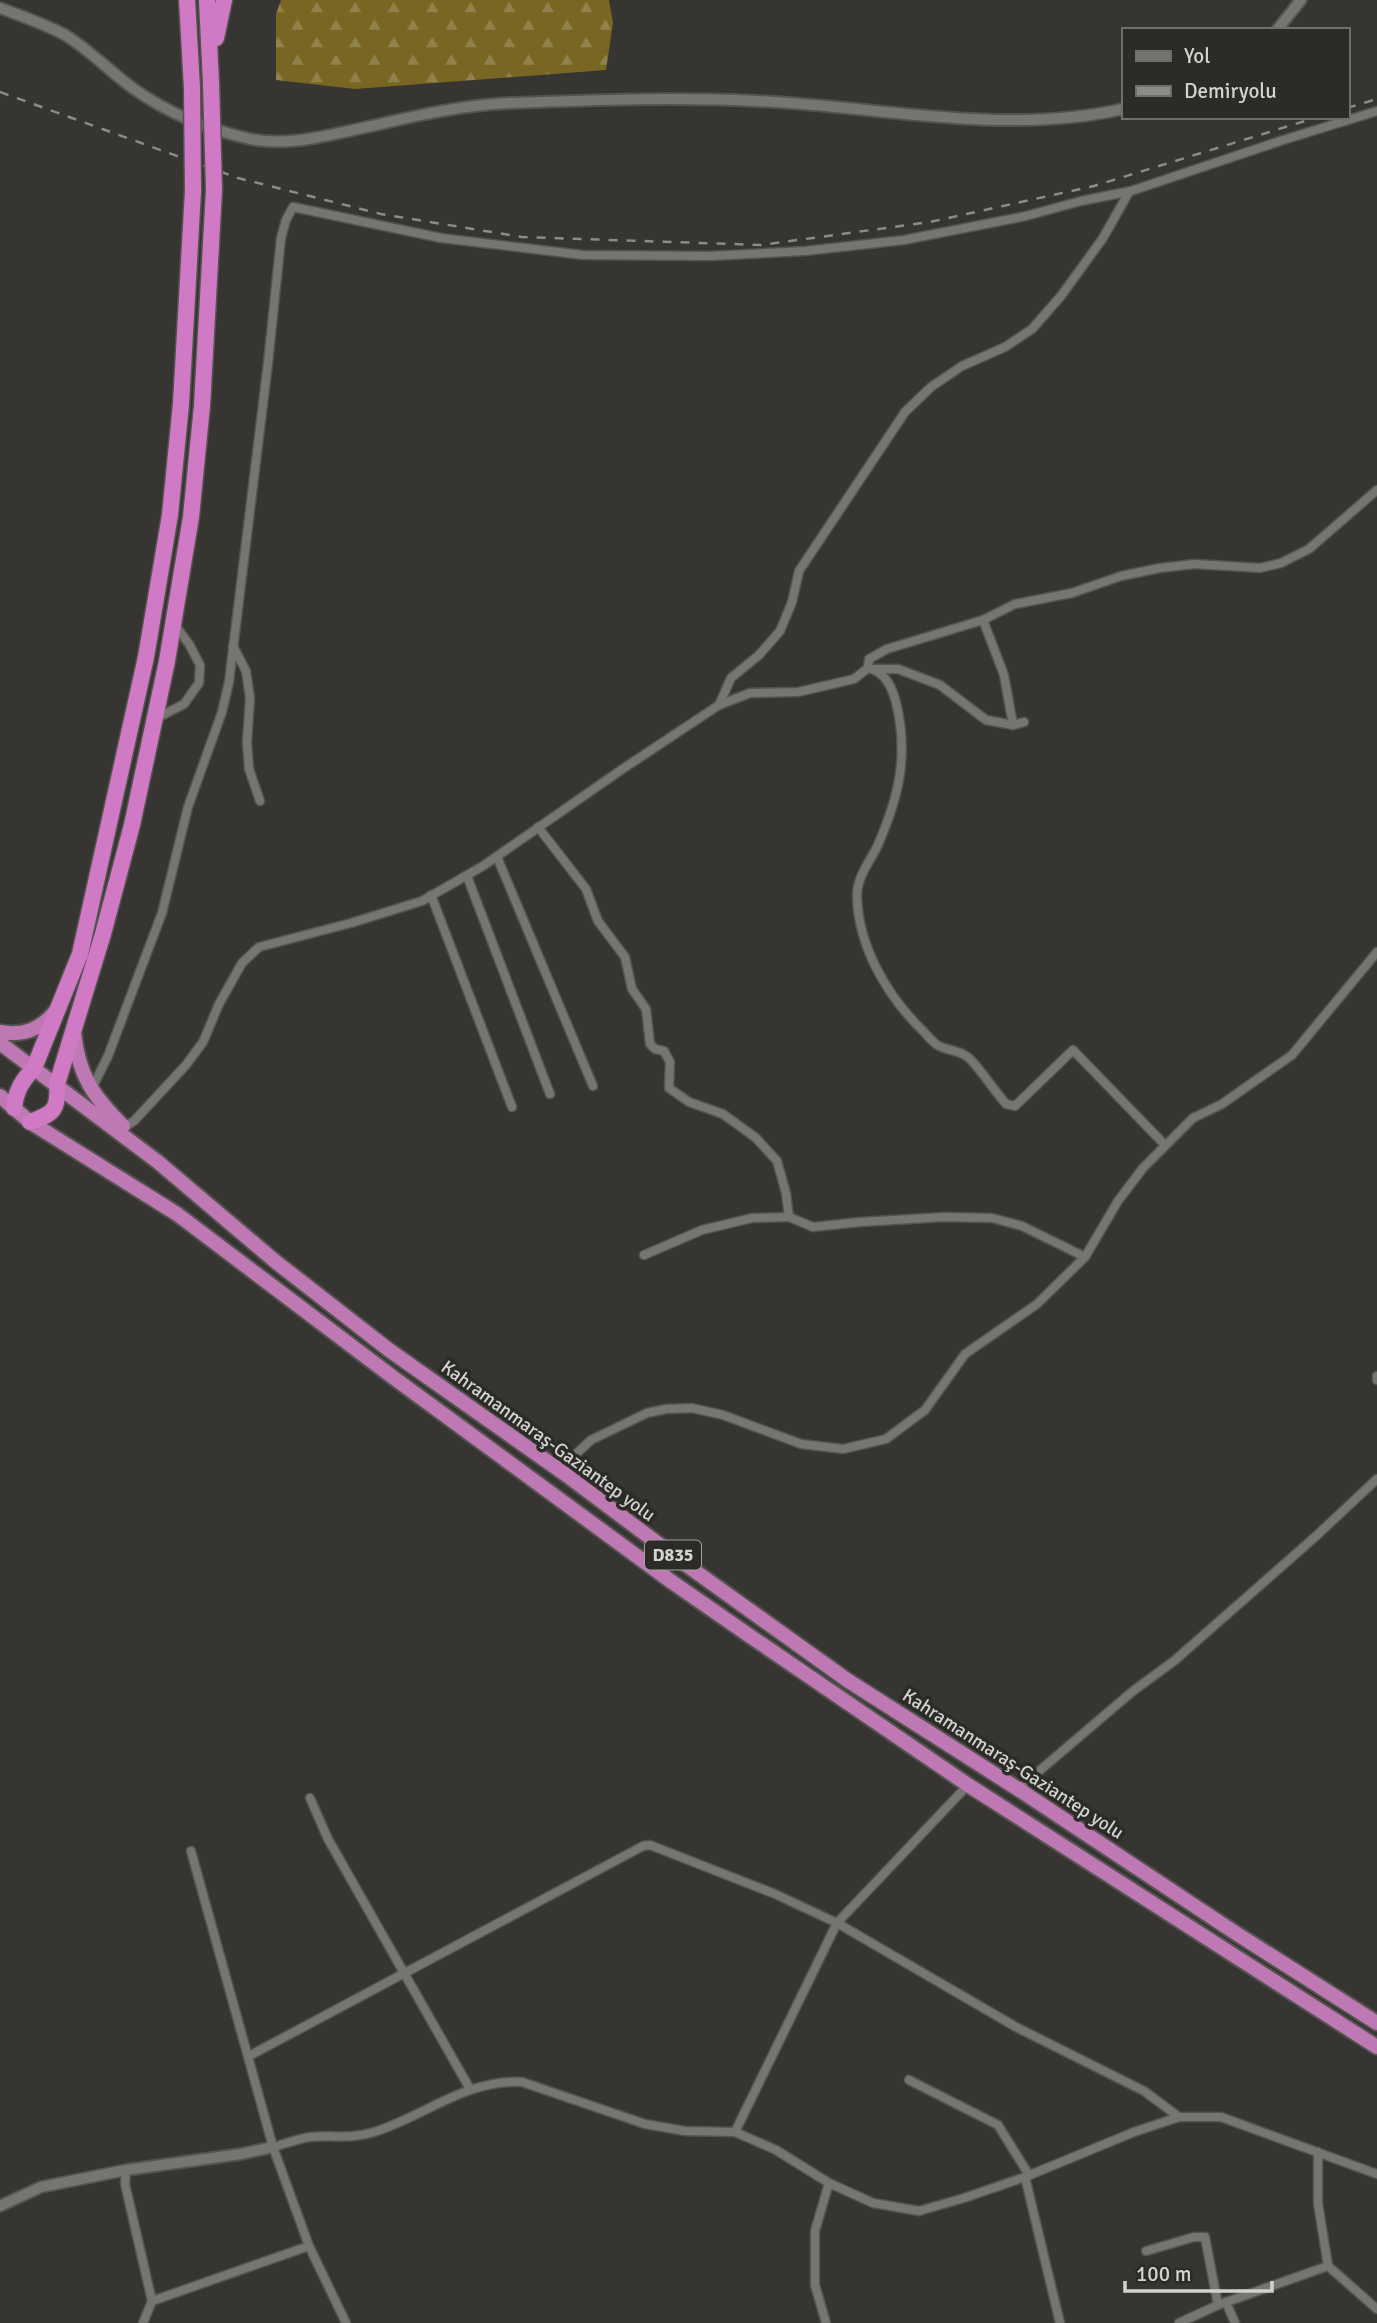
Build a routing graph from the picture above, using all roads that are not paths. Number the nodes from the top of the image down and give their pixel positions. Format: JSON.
{"nodes":[{"id":1,"x":176,"y":0,"type":"edge"},
{"id":2,"x":187,"y":0,"type":"edge"},
{"id":3,"x":207,"y":0,"type":"edge"},
{"id":4,"x":224,"y":0,"type":"edge"},
{"id":5,"x":1301,"y":0,"type":"edge"},
{"id":6,"x":0,"y":8,"type":"edge"},
{"id":7,"x":1279,"y":28,"type":"edge"},
{"id":8,"x":190,"y":57,"type":"junction"},
{"id":9,"x":211,"y":79,"type":"junction"},
{"id":10,"x":1122,"y":109,"type":"edge"},
{"id":11,"x":1377,"y":111,"type":"edge"},
{"id":12,"x":1129,"y":192,"type":"junction"},
{"id":13,"x":1377,"y":490,"type":"edge"},
{"id":14,"x":983,"y":620,"type":"junction"},
{"id":15,"x":173,"y":622,"type":"junction"},
{"id":16,"x":233,"y":646,"type":"junction"},
{"id":17,"x":872,"y":668,"type":"junction"},
{"id":18,"x":719,"y":705,"type":"junction"},
{"id":19,"x":155,"y":719,"type":"junction"},
{"id":20,"x":1024,"y":722,"type":"dead end"},
{"id":21,"x":1013,"y":725,"type":"junction"},
{"id":22,"x":260,"y":801,"type":"dead end"},
{"id":23,"x":538,"y":827,"type":"junction"},
{"id":24,"x":497,"y":857,"type":"junction"},
{"id":25,"x":467,"y":876,"type":"junction"},
{"id":26,"x":431,"y":895,"type":"junction"},
{"id":27,"x":1377,"y":952,"type":"edge"},
{"id":28,"x":61,"y":1006,"type":"junction"},
{"id":29,"x":74,"y":1026,"type":"junction"},
{"id":30,"x":0,"y":1032,"type":"edge"},
{"id":31,"x":0,"y":1043,"type":"edge"},
{"id":32,"x":34,"y":1068,"type":"junction"},
{"id":33,"x":57,"y":1084,"type":"junction"},
{"id":34,"x":593,"y":1086,"type":"dead end"},
{"id":35,"x":91,"y":1090,"type":"junction"},
{"id":36,"x":550,"y":1094,"type":"dead end"},
{"id":37,"x":0,"y":1096,"type":"edge"},
{"id":38,"x":512,"y":1107,"type":"dead end"},
{"id":39,"x":14,"y":1108,"type":"junction"},
{"id":40,"x":30,"y":1122,"type":"junction"},
{"id":41,"x":124,"y":1128,"type":"junction"},
{"id":42,"x":1165,"y":1145,"type":"junction"},
{"id":43,"x":158,"y":1162,"type":"junction"},
{"id":44,"x":789,"y":1217,"type":"junction"},
{"id":45,"x":644,"y":1255,"type":"dead end"},
{"id":46,"x":1085,"y":1257,"type":"junction"},
{"id":47,"x":565,"y":1474,"type":"junction"},
{"id":48,"x":1377,"y":1479,"type":"edge"},
{"id":49,"x":968,"y":1785,"type":"junction"},
{"id":50,"x":1018,"y":1789,"type":"junction"},
{"id":51,"x":310,"y":1798,"type":"dead end"},
{"id":52,"x":191,"y":1851,"type":"dead end"},
{"id":53,"x":837,"y":1923,"type":"junction"},
{"id":54,"x":405,"y":1972,"type":"junction"},
{"id":55,"x":1377,"y":2024,"type":"edge"},
{"id":56,"x":1377,"y":2047,"type":"edge"},
{"id":57,"x":249,"y":2056,"type":"junction"},
{"id":58,"x":909,"y":2080,"type":"dead end"},
{"id":59,"x":470,"y":2089,"type":"junction"},
{"id":60,"x":1178,"y":2117,"type":"junction"},
{"id":61,"x":735,"y":2132,"type":"junction"},
{"id":62,"x":273,"y":2147,"type":"junction"},
{"id":63,"x":1318,"y":2152,"type":"junction"},
{"id":64,"x":126,"y":2170,"type":"junction"},
{"id":65,"x":1377,"y":2174,"type":"edge"},
{"id":66,"x":1027,"y":2176,"type":"junction"},
{"id":67,"x":829,"y":2183,"type":"junction"},
{"id":68,"x":0,"y":2206,"type":"edge"},
{"id":69,"x":309,"y":2246,"type":"junction"},
{"id":70,"x":1146,"y":2251,"type":"dead end"},
{"id":71,"x":1328,"y":2266,"type":"junction"},
{"id":72,"x":152,"y":2301,"type":"junction"},
{"id":73,"x":1222,"y":2304,"type":"junction"},
{"id":74,"x":1377,"y":2309,"type":"edge"},
{"id":75,"x":143,"y":2323,"type":"edge"},
{"id":76,"x":346,"y":2323,"type":"edge"},
{"id":77,"x":826,"y":2323,"type":"edge"},
{"id":78,"x":1060,"y":2323,"type":"edge"},
{"id":79,"x":1179,"y":2323,"type":"edge"},
{"id":80,"x":1236,"y":2323,"type":"edge"}],
"edges":[{"from":1,"to":8,"type":"highway"},
{"from":2,"to":8,"type":"highway"},
{"from":3,"to":9,"type":"highway"},
{"from":4,"to":9,"type":"highway"},
{"from":5,"to":7,"type":"street"},
{"from":6,"to":10,"type":"street"},
{"from":8,"to":28,"type":"highway","bridge":true},
{"from":9,"to":15,"type":"highway","bridge":true},
{"from":11,"to":12,"type":"street"},
{"from":12,"to":16,"type":"street"},
{"from":12,"to":18,"type":"street"},
{"from":13,"to":14,"type":"street"},
{"from":14,"to":17,"type":"street"},
{"from":14,"to":21,"type":"street"},
{"from":15,"to":19,"type":"highway"},
{"from":15,"to":19,"type":"street"},
{"from":16,"to":22,"type":"street"},
{"from":16,"to":35,"type":"street"},
{"from":17,"to":18,"type":"street"},
{"from":17,"to":21,"type":"street"},
{"from":17,"to":42,"type":"street"},
{"from":18,"to":23,"type":"street"},
{"from":19,"to":29,"type":"highway"},
{"from":20,"to":21,"type":"street"},
{"from":23,"to":24,"type":"street"},
{"from":23,"to":44,"type":"street"},
{"from":24,"to":25,"type":"street"},
{"from":24,"to":34,"type":"street"},
{"from":25,"to":26,"type":"street"},
{"from":25,"to":36,"type":"street"},
{"from":26,"to":38,"type":"street"},
{"from":26,"to":41,"type":"street"},
{"from":27,"to":42,"type":"street"},
{"from":28,"to":30,"type":"highway"},
{"from":28,"to":32,"type":"highway"},
{"from":29,"to":33,"type":"highway"},
{"from":29,"to":35,"type":"highway"},
{"from":31,"to":32,"type":"highway","name":"Kahramanmaraş-Gaziantep yolu","number":"D835"},
{"from":32,"to":33,"type":"highway","name":"Kahramanmaraş-Gaziantep yolu","number":"D835"},
{"from":32,"to":39,"type":"highway"},
{"from":33,"to":40,"type":"highway"},
{"from":33,"to":43,"type":"highway","name":"Kahramanmaraş-Gaziantep yolu","number":"D835"},
{"from":35,"to":41,"type":"highway"},
{"from":37,"to":39,"type":"highway","name":"Kahramanmaraş-Gaziantep yolu","number":"D835"},
{"from":39,"to":40,"type":"highway","name":"Kahramanmaraş-Gaziantep yolu","number":"D835"},
{"from":40,"to":49,"type":"highway","name":"Kahramanmaraş-Gaziantep yolu","number":"D835"},
{"from":41,"to":43,"type":"highway"},
{"from":42,"to":46,"type":"street"},
{"from":43,"to":47,"type":"highway","name":"Kahramanmaraş-Gaziantep yolu","number":"D835"},
{"from":44,"to":45,"type":"street"},
{"from":44,"to":46,"type":"street"},
{"from":46,"to":47,"type":"street"},
{"from":47,"to":50,"type":"highway","name":"Kahramanmaraş-Gaziantep yolu","number":"D835"},
{"from":48,"to":50,"type":"street"},
{"from":49,"to":53,"type":"street"},
{"from":49,"to":56,"type":"highway","name":"Kahramanmaraş-Gaziantep yolu","number":"D835"},
{"from":50,"to":55,"type":"highway","name":"Kahramanmaraş-Gaziantep yolu","number":"D835"},
{"from":51,"to":54,"type":"street"},
{"from":52,"to":57,"type":"street"},
{"from":53,"to":54,"type":"street"},
{"from":53,"to":60,"type":"street"},
{"from":53,"to":61,"type":"street"},
{"from":54,"to":57,"type":"street"},
{"from":54,"to":59,"type":"street"},
{"from":57,"to":62,"type":"street"},
{"from":58,"to":66,"type":"street"},
{"from":59,"to":61,"type":"street"},
{"from":59,"to":62,"type":"street"},
{"from":60,"to":63,"type":"street"},
{"from":60,"to":66,"type":"street"},
{"from":61,"to":67,"type":"street"},
{"from":62,"to":64,"type":"street"},
{"from":62,"to":69,"type":"street"},
{"from":63,"to":65,"type":"street"},
{"from":63,"to":71,"type":"street"},
{"from":64,"to":68,"type":"street"},
{"from":64,"to":72,"type":"street"},
{"from":66,"to":67,"type":"street"},
{"from":66,"to":78,"type":"street"},
{"from":67,"to":77,"type":"street"},
{"from":69,"to":72,"type":"street"},
{"from":69,"to":76,"type":"street"},
{"from":70,"to":73,"type":"street"},
{"from":71,"to":73,"type":"street"},
{"from":71,"to":74,"type":"street"},
{"from":72,"to":75,"type":"street"},
{"from":73,"to":79,"type":"street"},
{"from":73,"to":80,"type":"street"}]}
